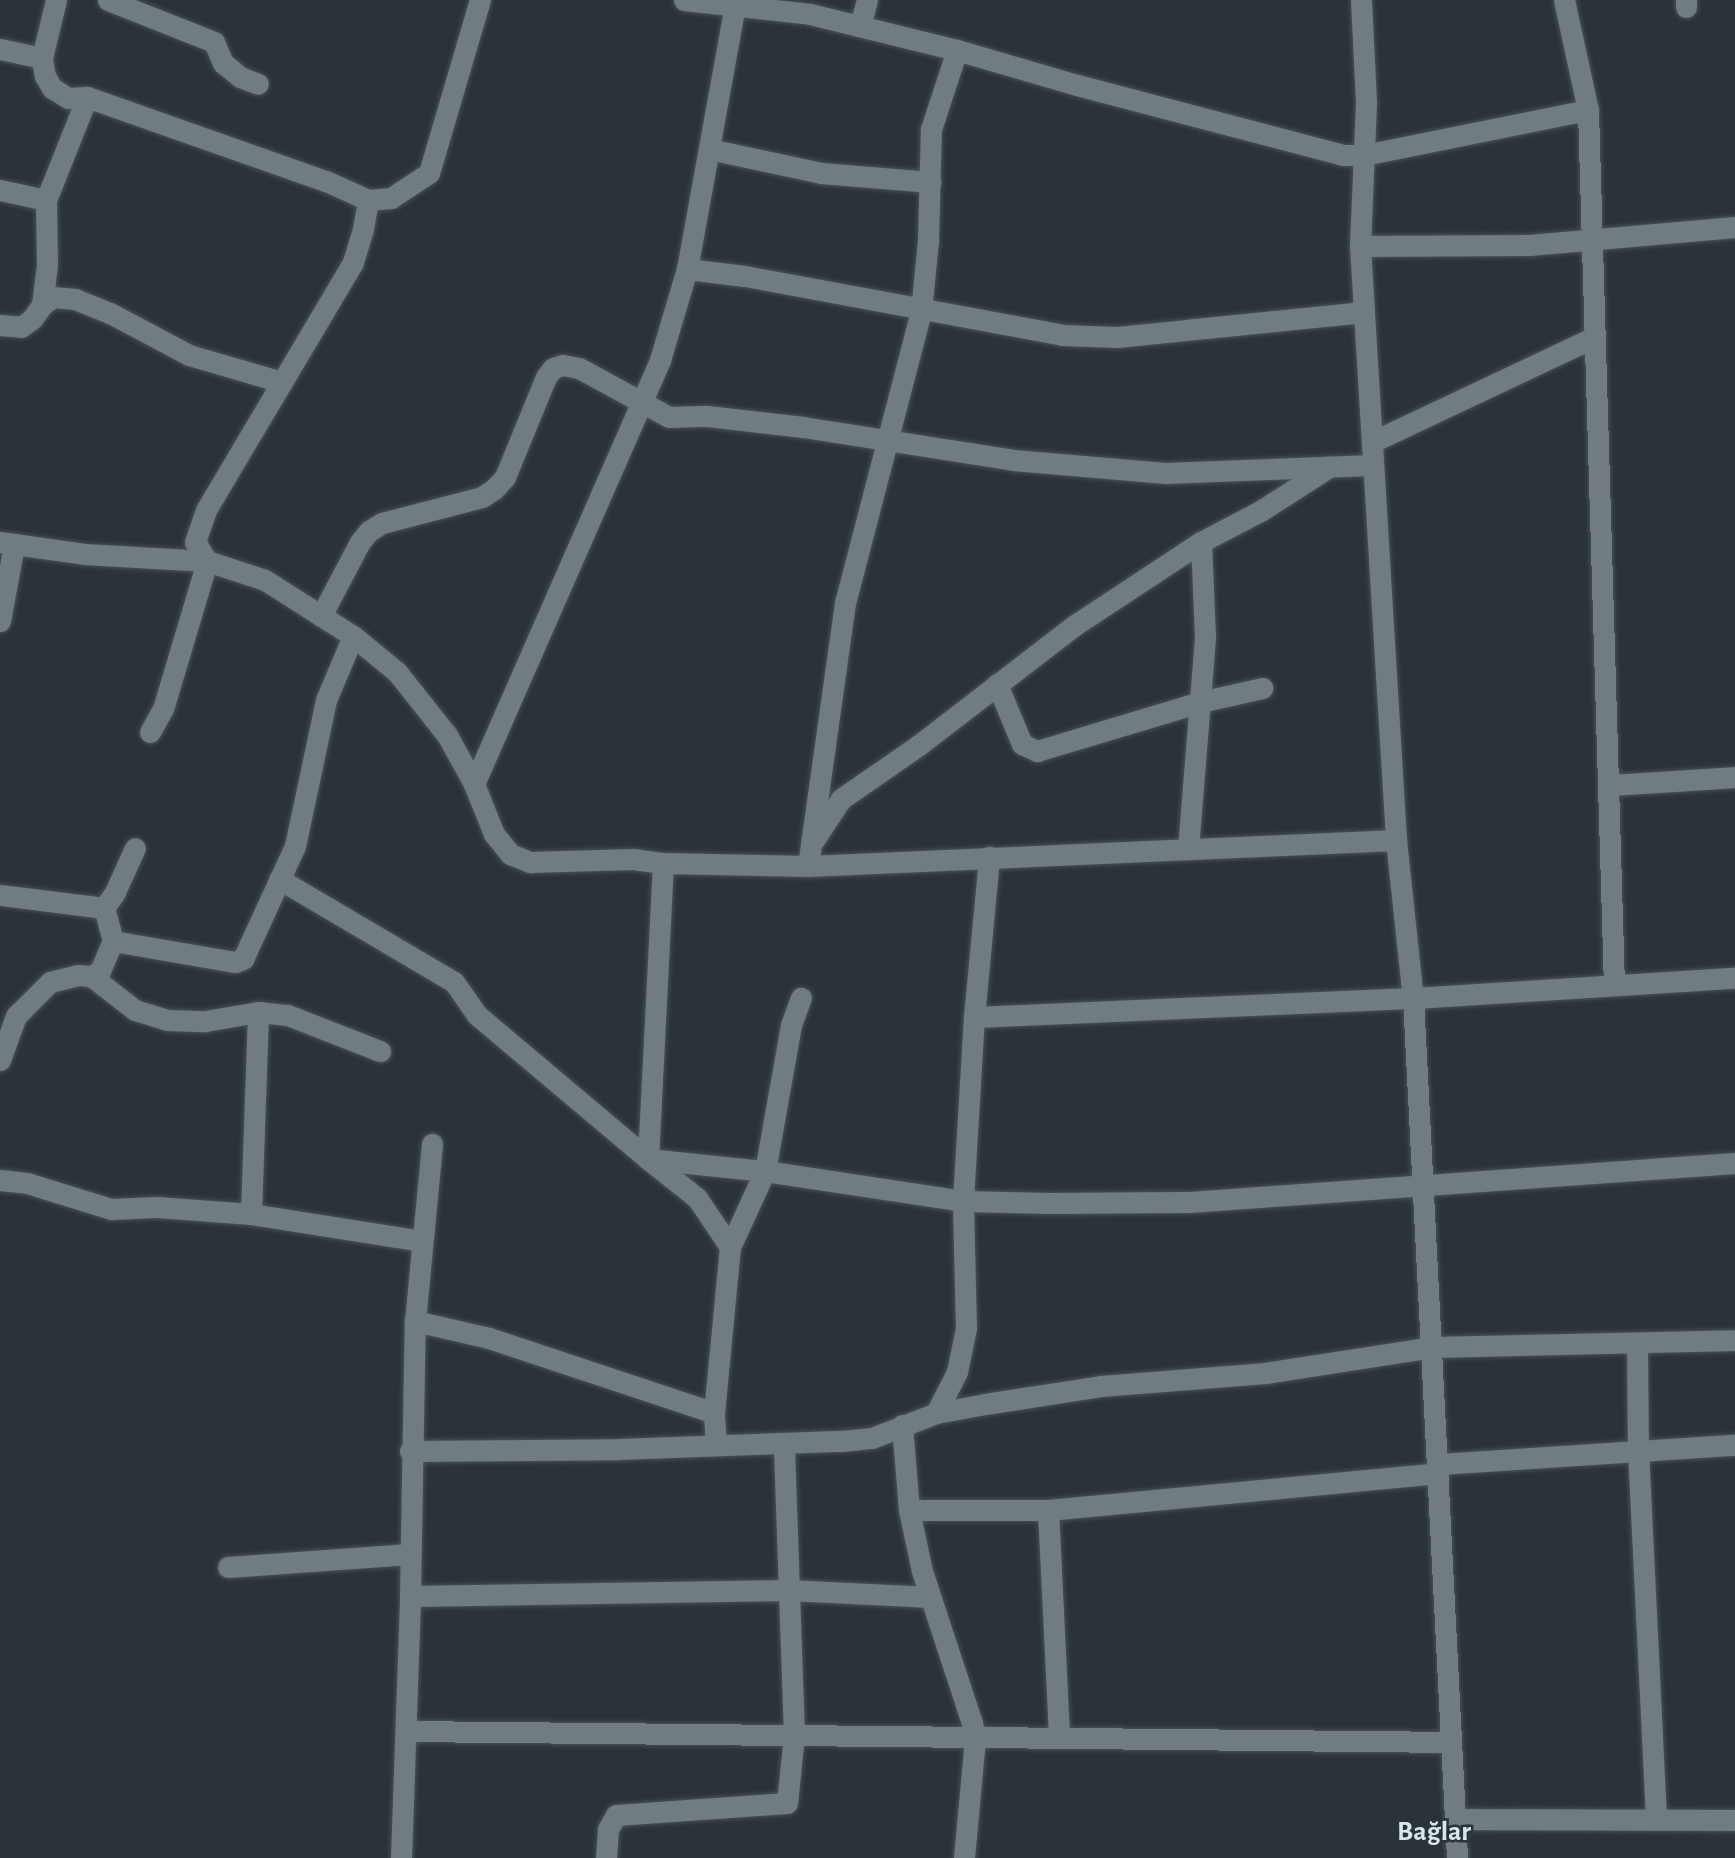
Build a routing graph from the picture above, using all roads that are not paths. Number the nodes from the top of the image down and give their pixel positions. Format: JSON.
{"nodes":[{"id":1,"x":56,"y":0,"type":"edge"},
{"id":2,"x":108,"y":0,"type":"edge"},
{"id":3,"x":480,"y":0,"type":"edge"},
{"id":4,"x":684,"y":0,"type":"edge"},
{"id":5,"x":867,"y":0,"type":"edge"},
{"id":6,"x":1361,"y":0,"type":"edge"},
{"id":7,"x":1564,"y":0,"type":"edge"},
{"id":8,"x":735,"y":5,"type":"junction"},
{"id":9,"x":860,"y":26,"type":"junction"},
{"id":10,"x":0,"y":49,"type":"edge"},
{"id":11,"x":957,"y":50,"type":"junction"},
{"id":12,"x":42,"y":58,"type":"junction"},
{"id":13,"x":258,"y":84,"type":"dead end"},
{"id":14,"x":87,"y":97,"type":"junction"},
{"id":15,"x":1588,"y":110,"type":"junction"},
{"id":16,"x":709,"y":149,"type":"junction"},
{"id":17,"x":1364,"y":155,"type":"junction"},
{"id":18,"x":931,"y":182,"type":"junction"},
{"id":19,"x":0,"y":190,"type":"edge"},
{"id":20,"x":46,"y":200,"type":"junction"},
{"id":21,"x":368,"y":200,"type":"junction"},
{"id":22,"x":1735,"y":227,"type":"edge"},
{"id":23,"x":1590,"y":240,"type":"junction"},
{"id":24,"x":1360,"y":246,"type":"junction"},
{"id":25,"x":687,"y":269,"type":"junction"},
{"id":26,"x":42,"y":305,"type":"junction"},
{"id":27,"x":921,"y":311,"type":"junction"},
{"id":28,"x":1364,"y":312,"type":"junction"},
{"id":29,"x":0,"y":325,"type":"edge"},
{"id":30,"x":1594,"y":338,"type":"junction"},
{"id":31,"x":282,"y":382,"type":"junction"},
{"id":32,"x":640,"y":402,"type":"junction"},
{"id":33,"x":887,"y":438,"type":"junction"},
{"id":34,"x":1372,"y":442,"type":"junction"},
{"id":35,"x":1373,"y":465,"type":"junction"},
{"id":36,"x":1330,"y":466,"type":"junction"},
{"id":37,"x":1201,"y":542,"type":"junction"},
{"id":38,"x":7,"y":544,"type":"edge"},
{"id":39,"x":207,"y":561,"type":"junction"},
{"id":40,"x":321,"y":615,"type":"junction"},
{"id":41,"x":0,"y":621,"type":"edge"},
{"id":42,"x":353,"y":636,"type":"junction"},
{"id":43,"x":997,"y":684,"type":"junction"},
{"id":44,"x":1262,"y":688,"type":"dead end"},
{"id":45,"x":1200,"y":702,"type":"junction"},
{"id":46,"x":150,"y":732,"type":"dead end"},
{"id":47,"x":1735,"y":777,"type":"edge"},
{"id":48,"x":474,"y":784,"type":"junction"},
{"id":49,"x":1609,"y":785,"type":"junction"},
{"id":50,"x":1396,"y":840,"type":"junction"},
{"id":51,"x":135,"y":848,"type":"dead end"},
{"id":52,"x":1188,"y":849,"type":"junction"},
{"id":53,"x":810,"y":855,"type":"junction"},
{"id":54,"x":989,"y":857,"type":"junction"},
{"id":55,"x":663,"y":863,"type":"junction"},
{"id":56,"x":279,"y":879,"type":"junction"},
{"id":57,"x":0,"y":895,"type":"edge"},
{"id":58,"x":104,"y":908,"type":"junction"},
{"id":59,"x":113,"y":941,"type":"junction"},
{"id":60,"x":91,"y":976,"type":"junction"},
{"id":61,"x":1735,"y":978,"type":"edge"},
{"id":62,"x":1614,"y":985,"type":"junction"},
{"id":63,"x":1413,"y":998,"type":"junction"},
{"id":64,"x":801,"y":999,"type":"dead end"},
{"id":65,"x":258,"y":1013,"type":"junction"},
{"id":66,"x":974,"y":1017,"type":"junction"},
{"id":67,"x":380,"y":1051,"type":"dead end"},
{"id":68,"x":0,"y":1060,"type":"edge"},
{"id":69,"x":432,"y":1144,"type":"dead end"},
{"id":70,"x":648,"y":1159,"type":"junction"},
{"id":71,"x":1735,"y":1163,"type":"edge"},
{"id":72,"x":765,"y":1171,"type":"junction"},
{"id":73,"x":0,"y":1180,"type":"edge"},
{"id":74,"x":1424,"y":1186,"type":"junction"},
{"id":75,"x":963,"y":1201,"type":"junction"},
{"id":76,"x":251,"y":1214,"type":"junction"},
{"id":77,"x":422,"y":1241,"type":"junction"},
{"id":78,"x":730,"y":1247,"type":"junction"},
{"id":79,"x":415,"y":1321,"type":"junction"},
{"id":80,"x":1735,"y":1340,"type":"edge"},
{"id":81,"x":1637,"y":1343,"type":"junction"},
{"id":82,"x":1432,"y":1347,"type":"junction"},
{"id":83,"x":714,"y":1413,"type":"junction"},
{"id":84,"x":936,"y":1413,"type":"junction"},
{"id":85,"x":902,"y":1425,"type":"junction"},
{"id":86,"x":784,"y":1443,"type":"junction"},
{"id":87,"x":716,"y":1444,"type":"junction"},
{"id":88,"x":1735,"y":1445,"type":"edge"},
{"id":89,"x":1638,"y":1450,"type":"junction"},
{"id":90,"x":410,"y":1451,"type":"junction"},
{"id":91,"x":1438,"y":1468,"type":"junction"},
{"id":92,"x":909,"y":1510,"type":"junction"},
{"id":93,"x":1048,"y":1510,"type":"junction"},
{"id":94,"x":410,"y":1554,"type":"junction"},
{"id":95,"x":228,"y":1567,"type":"dead end"},
{"id":96,"x":788,"y":1590,"type":"junction"},
{"id":97,"x":410,"y":1596,"type":"junction"},
{"id":98,"x":929,"y":1597,"type":"junction"},
{"id":99,"x":406,"y":1731,"type":"junction"},
{"id":100,"x":794,"y":1735,"type":"junction"},
{"id":101,"x":1059,"y":1737,"type":"junction"},
{"id":102,"x":975,"y":1739,"type":"junction"},
{"id":103,"x":1451,"y":1742,"type":"junction"},
{"id":104,"x":1455,"y":1819,"type":"junction"},
{"id":105,"x":1656,"y":1820,"type":"junction"},
{"id":106,"x":1735,"y":1820,"type":"edge"},
{"id":107,"x":401,"y":1858,"type":"edge"},
{"id":108,"x":606,"y":1858,"type":"edge"},
{"id":109,"x":964,"y":1858,"type":"edge"},
{"id":110,"x":1457,"y":1858,"type":"edge"}],
"edges":[{"from":1,"to":12,"type":"street"},
{"from":2,"to":13,"type":"street"},
{"from":3,"to":21,"type":"street"},
{"from":4,"to":8,"type":"street"},
{"from":5,"to":9,"type":"street"},
{"from":6,"to":17,"type":"street"},
{"from":7,"to":15,"type":"street"},
{"from":8,"to":9,"type":"street"},
{"from":8,"to":16,"type":"street"},
{"from":9,"to":11,"type":"street"},
{"from":10,"to":12,"type":"street"},
{"from":11,"to":17,"type":"street"},
{"from":11,"to":18,"type":"street"},
{"from":12,"to":14,"type":"street"},
{"from":14,"to":20,"type":"street"},
{"from":14,"to":21,"type":"street"},
{"from":15,"to":17,"type":"street"},
{"from":15,"to":23,"type":"street"},
{"from":16,"to":18,"type":"street"},
{"from":16,"to":25,"type":"street"},
{"from":17,"to":24,"type":"street"},
{"from":18,"to":27,"type":"street"},
{"from":19,"to":20,"type":"street"},
{"from":20,"to":26,"type":"street"},
{"from":21,"to":31,"type":"street"},
{"from":22,"to":23,"type":"street"},
{"from":23,"to":24,"type":"street"},
{"from":23,"to":30,"type":"street"},
{"from":24,"to":28,"type":"street"},
{"from":25,"to":27,"type":"street"},
{"from":25,"to":32,"type":"street"},
{"from":26,"to":29,"type":"street"},
{"from":26,"to":31,"type":"street"},
{"from":27,"to":28,"type":"street"},
{"from":27,"to":33,"type":"street"},
{"from":28,"to":34,"type":"street"},
{"from":30,"to":34,"type":"street"},
{"from":30,"to":49,"type":"street"},
{"from":31,"to":39,"type":"street"},
{"from":32,"to":33,"type":"street"},
{"from":32,"to":40,"type":"street"},
{"from":32,"to":48,"type":"street"},
{"from":33,"to":36,"type":"street"},
{"from":33,"to":53,"type":"street"},
{"from":34,"to":35,"type":"street"},
{"from":35,"to":36,"type":"street"},
{"from":35,"to":50,"type":"street"},
{"from":36,"to":37,"type":"street"},
{"from":37,"to":43,"type":"street"},
{"from":37,"to":45,"type":"street"},
{"from":38,"to":39,"type":"street"},
{"from":38,"to":41,"type":"street"},
{"from":39,"to":40,"type":"street"},
{"from":39,"to":46,"type":"street"},
{"from":40,"to":42,"type":"street"},
{"from":42,"to":48,"type":"street"},
{"from":42,"to":56,"type":"street"},
{"from":43,"to":45,"type":"street"},
{"from":43,"to":53,"type":"street"},
{"from":44,"to":45,"type":"street"},
{"from":45,"to":52,"type":"street"},
{"from":47,"to":49,"type":"street"},
{"from":48,"to":55,"type":"street"},
{"from":49,"to":62,"type":"street"},
{"from":50,"to":52,"type":"street"},
{"from":50,"to":63,"type":"street"},
{"from":51,"to":58,"type":"street"},
{"from":52,"to":54,"type":"street"},
{"from":53,"to":54,"type":"street"},
{"from":53,"to":55,"type":"street"},
{"from":54,"to":66,"type":"street"},
{"from":55,"to":70,"type":"street"},
{"from":56,"to":59,"type":"street"},
{"from":56,"to":70,"type":"street"},
{"from":57,"to":58,"type":"street"},
{"from":58,"to":59,"type":"street"},
{"from":59,"to":60,"type":"street"},
{"from":60,"to":65,"type":"street"},
{"from":60,"to":68,"type":"street"},
{"from":61,"to":62,"type":"street"},
{"from":62,"to":63,"type":"street"},
{"from":63,"to":66,"type":"street"},
{"from":63,"to":74,"type":"street"},
{"from":64,"to":72,"type":"street"},
{"from":65,"to":67,"type":"street"},
{"from":65,"to":76,"type":"street"},
{"from":66,"to":75,"type":"street"},
{"from":69,"to":77,"type":"street"},
{"from":70,"to":72,"type":"street"},
{"from":70,"to":78,"type":"street"},
{"from":71,"to":74,"type":"street"},
{"from":72,"to":75,"type":"street"},
{"from":72,"to":78,"type":"street"},
{"from":73,"to":76,"type":"street"},
{"from":74,"to":75,"type":"street"},
{"from":74,"to":82,"type":"street"},
{"from":75,"to":84,"type":"street"},
{"from":76,"to":77,"type":"street"},
{"from":77,"to":79,"type":"street"},
{"from":78,"to":83,"type":"street"},
{"from":79,"to":83,"type":"street"},
{"from":79,"to":90,"type":"street"},
{"from":80,"to":81,"type":"street"},
{"from":81,"to":82,"type":"street"},
{"from":81,"to":89,"type":"street"},
{"from":82,"to":84,"type":"street"},
{"from":82,"to":91,"type":"street"},
{"from":83,"to":87,"type":"street"},
{"from":84,"to":85,"type":"street"},
{"from":85,"to":86,"type":"street"},
{"from":85,"to":92,"type":"street"},
{"from":86,"to":87,"type":"street"},
{"from":86,"to":96,"type":"street"},
{"from":87,"to":90,"type":"street"},
{"from":88,"to":89,"type":"street"},
{"from":89,"to":91,"type":"street"},
{"from":89,"to":105,"type":"street"},
{"from":90,"to":94,"type":"street"},
{"from":91,"to":93,"type":"street"},
{"from":91,"to":103,"type":"street"},
{"from":92,"to":93,"type":"street"},
{"from":92,"to":98,"type":"street"},
{"from":93,"to":101,"type":"street"},
{"from":94,"to":95,"type":"street"},
{"from":94,"to":97,"type":"street"},
{"from":96,"to":97,"type":"street"},
{"from":96,"to":98,"type":"street"},
{"from":96,"to":100,"type":"street"},
{"from":97,"to":99,"type":"street"},
{"from":98,"to":102,"type":"street"},
{"from":99,"to":100,"type":"street"},
{"from":99,"to":107,"type":"street"},
{"from":100,"to":102,"type":"street"},
{"from":100,"to":108,"type":"street"},
{"from":101,"to":102,"type":"street"},
{"from":101,"to":103,"type":"street"},
{"from":102,"to":109,"type":"street"},
{"from":103,"to":104,"type":"street"},
{"from":104,"to":105,"type":"street"},
{"from":104,"to":110,"type":"street"},
{"from":105,"to":106,"type":"street"}]}
